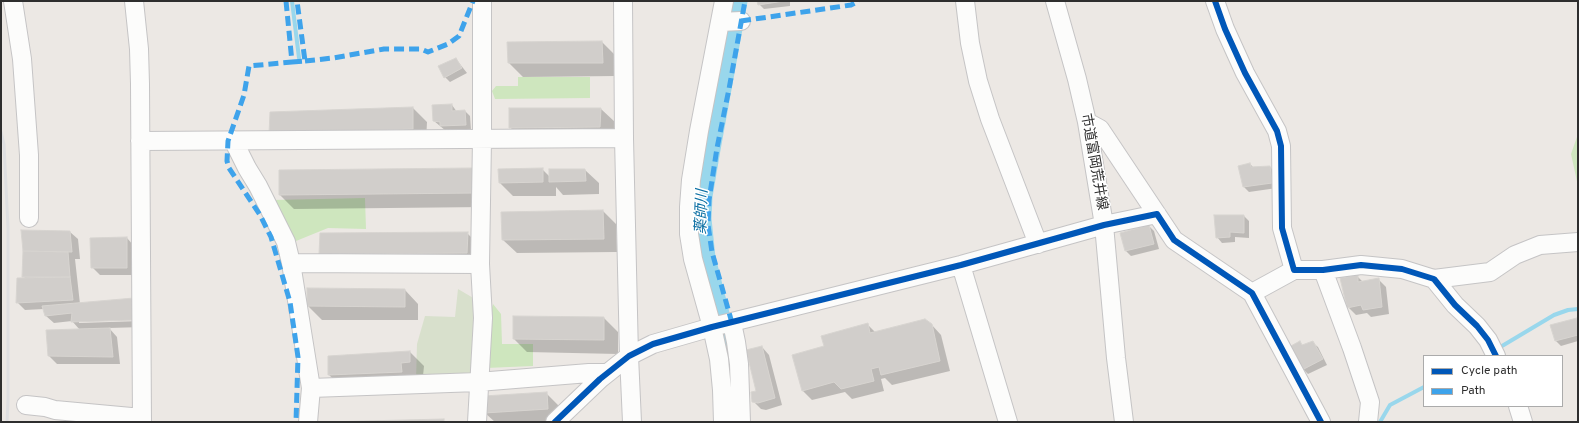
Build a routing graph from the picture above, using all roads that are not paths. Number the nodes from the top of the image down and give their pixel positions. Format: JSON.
{"nodes":[{"id":1,"x":14,"y":1,"type":"edge"},
{"id":2,"x":134,"y":1,"type":"edge"},
{"id":3,"x":482,"y":1,"type":"edge"},
{"id":4,"x":623,"y":1,"type":"edge"},
{"id":5,"x":724,"y":1,"type":"edge"},
{"id":6,"x":965,"y":1,"type":"edge"},
{"id":7,"x":1215,"y":1,"type":"edge"},
{"id":8,"x":1061,"y":6,"type":"edge"},
{"id":9,"x":741,"y":21,"type":"dead end"},
{"id":10,"x":720,"y":22,"type":"junction"},
{"id":11,"x":1087,"y":122,"type":"junction"},
{"id":12,"x":624,"y":138,"type":"junction"},
{"id":13,"x":482,"y":139,"type":"junction"},
{"id":14,"x":233,"y":140,"type":"junction"},
{"id":15,"x":140,"y":141,"type":"junction"},
{"id":16,"x":1158,"y":214,"type":"junction"},
{"id":17,"x":29,"y":218,"type":"dead end"},
{"id":18,"x":1104,"y":225,"type":"junction"},
{"id":19,"x":1578,"y":242,"type":"edge"},
{"id":20,"x":1038,"y":244,"type":"junction"},
{"id":21,"x":291,"y":263,"type":"junction"},
{"id":22,"x":480,"y":264,"type":"junction"},
{"id":23,"x":961,"y":265,"type":"junction"},
{"id":24,"x":1294,"y":270,"type":"junction"},
{"id":25,"x":1322,"y":270,"type":"junction"},
{"id":26,"x":1434,"y":279,"type":"junction"},
{"id":27,"x":1252,"y":293,"type":"junction"},
{"id":28,"x":732,"y":323,"type":"junction"},
{"id":29,"x":712,"y":327,"type":"junction"},
{"id":30,"x":1494,"y":353,"type":"edge"},
{"id":31,"x":629,"y":356,"type":"junction"},
{"id":32,"x":606,"y":373,"type":"junction"},
{"id":33,"x":478,"y":382,"type":"junction"},
{"id":34,"x":311,"y":388,"type":"junction"},
{"id":35,"x":26,"y":405,"type":"dead end"},
{"id":36,"x":1518,"y":407,"type":"edge"},
{"id":37,"x":142,"y":420,"type":"edge"},
{"id":38,"x":308,"y":422,"type":"edge"},
{"id":39,"x":477,"y":422,"type":"edge"},
{"id":40,"x":555,"y":422,"type":"edge"},
{"id":41,"x":632,"y":422,"type":"edge"},
{"id":42,"x":724,"y":422,"type":"edge"},
{"id":43,"x":741,"y":422,"type":"edge"},
{"id":44,"x":1008,"y":422,"type":"edge"},
{"id":45,"x":1124,"y":422,"type":"edge"},
{"id":46,"x":1321,"y":422,"type":"edge"},
{"id":47,"x":1368,"y":422,"type":"edge"},
{"id":48,"x":1523,"y":422,"type":"edge"}],
"edges":[{"from":1,"to":17,"type":"street"},
{"from":2,"to":15,"type":"street"},
{"from":3,"to":13,"type":"street"},
{"from":4,"to":12,"type":"street"},
{"from":5,"to":10,"type":"street"},
{"from":6,"to":20,"type":"street"},
{"from":7,"to":24,"type":"street"},
{"from":8,"to":11,"type":"street","name":"市道富岡荒井線"},
{"from":9,"to":10,"type":"street"},
{"from":10,"to":29,"type":"street"},
{"from":11,"to":16,"type":"street"},
{"from":11,"to":18,"type":"street","name":"市道富岡荒井線"},
{"from":12,"to":13,"type":"street"},
{"from":12,"to":31,"type":"street"},
{"from":13,"to":14,"type":"street"},
{"from":13,"to":22,"type":"street"},
{"from":14,"to":15,"type":"street"},
{"from":14,"to":21,"type":"street"},
{"from":15,"to":37,"type":"street"},
{"from":16,"to":18,"type":"street"},
{"from":16,"to":27,"type":"street"},
{"from":18,"to":20,"type":"street"},
{"from":18,"to":45,"type":"street","name":"市道富岡荒井線"},
{"from":19,"to":26,"type":"street"},
{"from":20,"to":23,"type":"street"},
{"from":21,"to":22,"type":"street"},
{"from":21,"to":34,"type":"street"},
{"from":22,"to":33,"type":"street"},
{"from":23,"to":28,"type":"street"},
{"from":23,"to":44,"type":"street"},
{"from":24,"to":25,"type":"street"},
{"from":24,"to":27,"type":"street"},
{"from":25,"to":26,"type":"street"},
{"from":25,"to":47,"type":"street"},
{"from":26,"to":30,"type":"street"},
{"from":27,"to":46,"type":"street"},
{"from":28,"to":29,"type":"street"},
{"from":28,"to":43,"type":"street"},
{"from":29,"to":31,"type":"street"},
{"from":29,"to":42,"type":"street"},
{"from":31,"to":32,"type":"street"},
{"from":31,"to":41,"type":"street"},
{"from":32,"to":33,"type":"street"},
{"from":32,"to":40,"type":"street"},
{"from":33,"to":34,"type":"street"},
{"from":33,"to":39,"type":"street"},
{"from":34,"to":38,"type":"street"},
{"from":35,"to":37,"type":"street"},
{"from":36,"to":48,"type":"street"}]}
